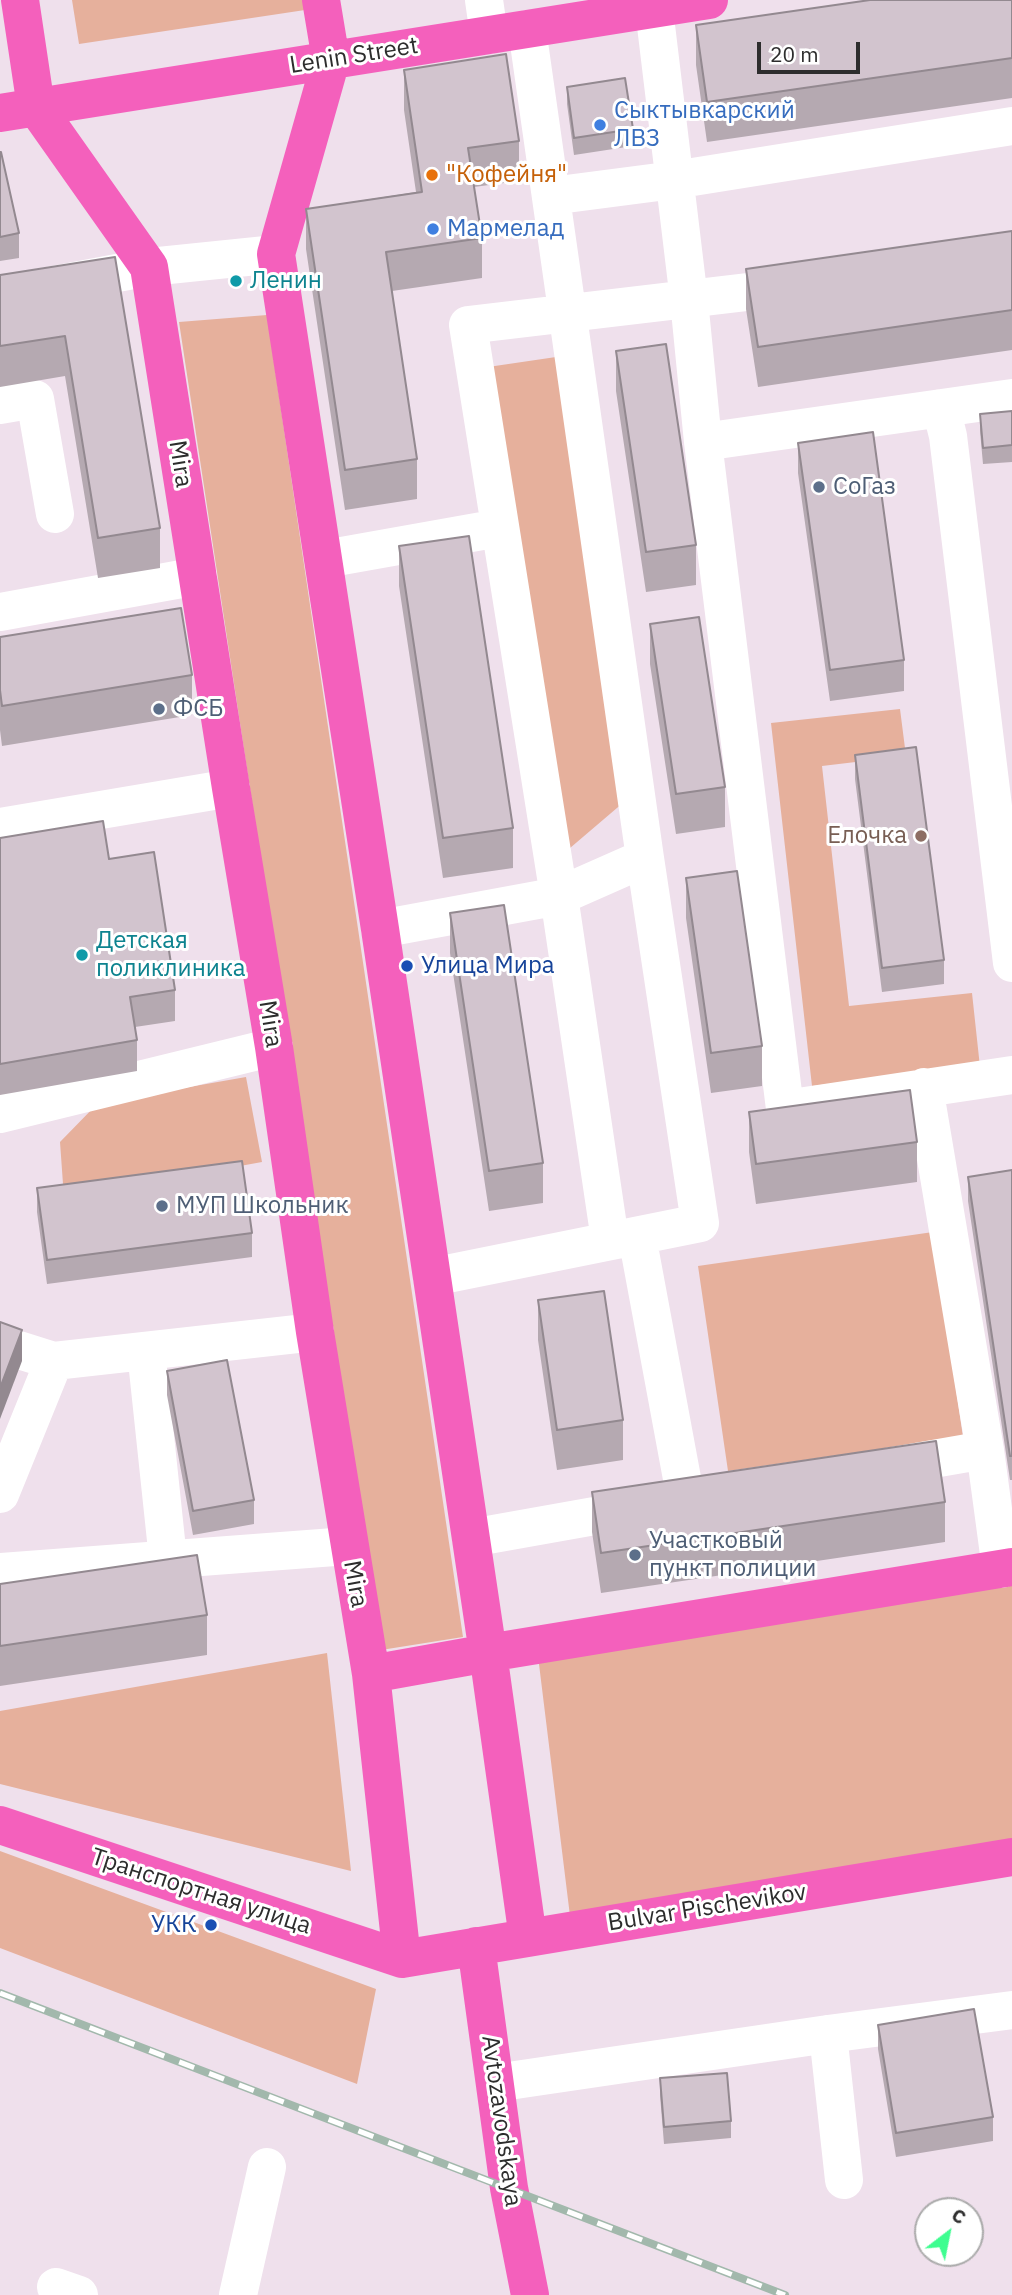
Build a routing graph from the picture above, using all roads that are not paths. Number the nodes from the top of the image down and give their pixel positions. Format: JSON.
{"nodes":[{"id":1,"x":20,"y":0,"type":"edge"},
{"id":2,"x":321,"y":0,"type":"edge"},
{"id":3,"x":709,"y":0,"type":"edge"},
{"id":4,"x":654,"y":9,"type":"junction"},
{"id":5,"x":486,"y":18,"type":"edge"},
{"id":6,"x":527,"y":29,"type":"junction"},
{"id":7,"x":331,"y":60,"type":"junction"},
{"id":8,"x":18,"y":110,"type":"edge"},
{"id":9,"x":1012,"y":126,"type":"edge"},
{"id":10,"x":674,"y":180,"type":"junction"},
{"id":11,"x":551,"y":195,"type":"junction"},
{"id":12,"x":276,"y":254,"type":"junction"},
{"id":13,"x":149,"y":267,"type":"junction"},
{"id":14,"x":837,"y":281,"type":"edge"},
{"id":15,"x":0,"y":295,"type":"edge"},
{"id":16,"x":689,"y":300,"type":"junction"},
{"id":17,"x":568,"y":312,"type":"junction"},
{"id":18,"x":1012,"y":398,"type":"edge"},
{"id":19,"x":0,"y":405,"type":"edge"},
{"id":20,"x":941,"y":408,"type":"junction"},
{"id":21,"x":703,"y":442,"type":"junction"},
{"id":22,"x":55,"y":514,"type":"dead end"},
{"id":23,"x":499,"y":528,"type":"junction"},
{"id":24,"x":325,"y":559,"type":"junction"},
{"id":25,"x":198,"y":576,"type":"junction"},
{"id":26,"x":0,"y":612,"type":"edge"},
{"id":27,"x":231,"y":788,"type":"junction"},
{"id":28,"x":0,"y":827,"type":"edge"},
{"id":29,"x":645,"y":859,"type":"junction"},
{"id":30,"x":559,"y":896,"type":"junction"},
{"id":31,"x":380,"y":929,"type":"junction"},
{"id":32,"x":1012,"y":963,"type":"edge"},
{"id":33,"x":274,"y":1047,"type":"junction"},
{"id":34,"x":1012,"y":1075,"type":"edge"},
{"id":35,"x":924,"y":1087,"type":"junction"},
{"id":36,"x":0,"y":1114,"type":"edge"},
{"id":37,"x":623,"y":1238,"type":"junction"},
{"id":38,"x":432,"y":1277,"type":"junction"},
{"id":39,"x":315,"y":1332,"type":"junction"},
{"id":40,"x":0,"y":1344,"type":"edge"},
{"id":41,"x":146,"y":1350,"type":"junction"},
{"id":42,"x":54,"y":1361,"type":"junction"},
{"id":43,"x":985,"y":1450,"type":"junction"},
{"id":44,"x":849,"y":1473,"type":"edge"},
{"id":45,"x":0,"y":1494,"type":"edge"},
{"id":46,"x":726,"y":1494,"type":"edge"},
{"id":47,"x":686,"y":1500,"type":"junction"},
{"id":48,"x":471,"y":1538,"type":"junction"},
{"id":49,"x":348,"y":1546,"type":"junction"},
{"id":50,"x":168,"y":1559,"type":"junction"},
{"id":51,"x":1007,"y":1568,"type":"edge"},
{"id":52,"x":0,"y":1572,"type":"edge"},
{"id":53,"x":488,"y":1653,"type":"junction"},
{"id":54,"x":371,"y":1674,"type":"junction"},
{"id":55,"x":0,"y":1825,"type":"edge"},
{"id":56,"x":1012,"y":1857,"type":"edge"},
{"id":57,"x":528,"y":1938,"type":"junction"},
{"id":58,"x":477,"y":1946,"type":"junction"},
{"id":59,"x":402,"y":1959,"type":"junction"},
{"id":60,"x":1012,"y":2010,"type":"edge"},
{"id":61,"x":828,"y":2034,"type":"junction"},
{"id":62,"x":495,"y":2083,"type":"junction"},
{"id":63,"x":267,"y":2167,"type":"dead end"},
{"id":64,"x":844,"y":2180,"type":"dead end"},
{"id":65,"x":239,"y":2295,"type":"edge"},
{"id":66,"x":530,"y":2295,"type":"edge"}],
"edges":[{"from":1,"to":8,"type":"main road","name":"Mira"},
{"from":2,"to":7,"type":"main road"},
{"from":3,"to":4,"type":"main road","name":"Lenin Street"},
{"from":4,"to":6,"type":"main road","name":"Lenin Street"},
{"from":4,"to":10,"type":"lane"},
{"from":5,"to":6,"type":"main road","name":"Lenin Street"},
{"from":5,"to":7,"type":"main road","name":"Lenin Street"},
{"from":6,"to":11,"type":"lane"},
{"from":7,"to":8,"type":"main road","name":"Lenin Street"},
{"from":7,"to":12,"type":"main road"},
{"from":8,"to":13,"type":"main road","name":"Mira"},
{"from":9,"to":10,"type":"lane"},
{"from":10,"to":11,"type":"lane"},
{"from":10,"to":16,"type":"lane"},
{"from":11,"to":17,"type":"lane"},
{"from":12,"to":13,"type":"lane"},
{"from":12,"to":24,"type":"main road"},
{"from":13,"to":15,"type":"lane"},
{"from":13,"to":25,"type":"main road","name":"Mira"},
{"from":14,"to":16,"type":"lane"},
{"from":16,"to":17,"type":"lane"},
{"from":16,"to":21,"type":"lane"},
{"from":17,"to":23,"type":"lane"},
{"from":17,"to":29,"type":"lane"},
{"from":18,"to":20,"type":"lane"},
{"from":19,"to":22,"type":"lane"},
{"from":20,"to":21,"type":"lane"},
{"from":20,"to":32,"type":"lane"},
{"from":21,"to":35,"type":"lane"},
{"from":23,"to":24,"type":"lane"},
{"from":23,"to":30,"type":"lane"},
{"from":24,"to":31,"type":"main road"},
{"from":25,"to":26,"type":"lane"},
{"from":25,"to":27,"type":"main road","name":"Mira"},
{"from":27,"to":28,"type":"lane"},
{"from":27,"to":33,"type":"main road","name":"Mira"},
{"from":29,"to":30,"type":"lane"},
{"from":29,"to":37,"type":"lane"},
{"from":30,"to":31,"type":"lane"},
{"from":30,"to":37,"type":"lane"},
{"from":31,"to":38,"type":"main road"},
{"from":33,"to":36,"type":"lane"},
{"from":33,"to":39,"type":"main road","name":"Mira"},
{"from":34,"to":35,"type":"lane"},
{"from":35,"to":43,"type":"lane"},
{"from":37,"to":38,"type":"lane"},
{"from":37,"to":47,"type":"lane"},
{"from":38,"to":48,"type":"main road"},
{"from":39,"to":41,"type":"lane"},
{"from":39,"to":49,"type":"main road","name":"Mira"},
{"from":40,"to":42,"type":"lane"},
{"from":41,"to":42,"type":"lane"},
{"from":41,"to":50,"type":"lane"},
{"from":42,"to":45,"type":"lane"},
{"from":43,"to":44,"type":"lane"},
{"from":43,"to":51,"type":"lane"},
{"from":46,"to":47,"type":"lane"},
{"from":47,"to":48,"type":"lane"},
{"from":48,"to":53,"type":"main road"},
{"from":49,"to":50,"type":"lane"},
{"from":49,"to":54,"type":"main road","name":"Mira"},
{"from":50,"to":52,"type":"lane"},
{"from":51,"to":53,"type":"main road"},
{"from":53,"to":54,"type":"main road"},
{"from":53,"to":57,"type":"main road"},
{"from":54,"to":59,"type":"main road","name":"Mira"},
{"from":55,"to":59,"type":"main road","name":"Транспортная улица"},
{"from":56,"to":57,"type":"main road","name":"Bulvar Pischevikov"},
{"from":57,"to":58,"type":"main road","name":"Bulvar Pischevikov"},
{"from":58,"to":59,"type":"main road","name":"Bulvar Pischevikov"},
{"from":58,"to":62,"type":"main road","name":"Avtozavodskaya"},
{"from":60,"to":61,"type":"lane"},
{"from":61,"to":62,"type":"lane"},
{"from":61,"to":64,"type":"lane"},
{"from":62,"to":66,"type":"main road","name":"Avtozavodskaya"},
{"from":63,"to":65,"type":"lane"}]}
